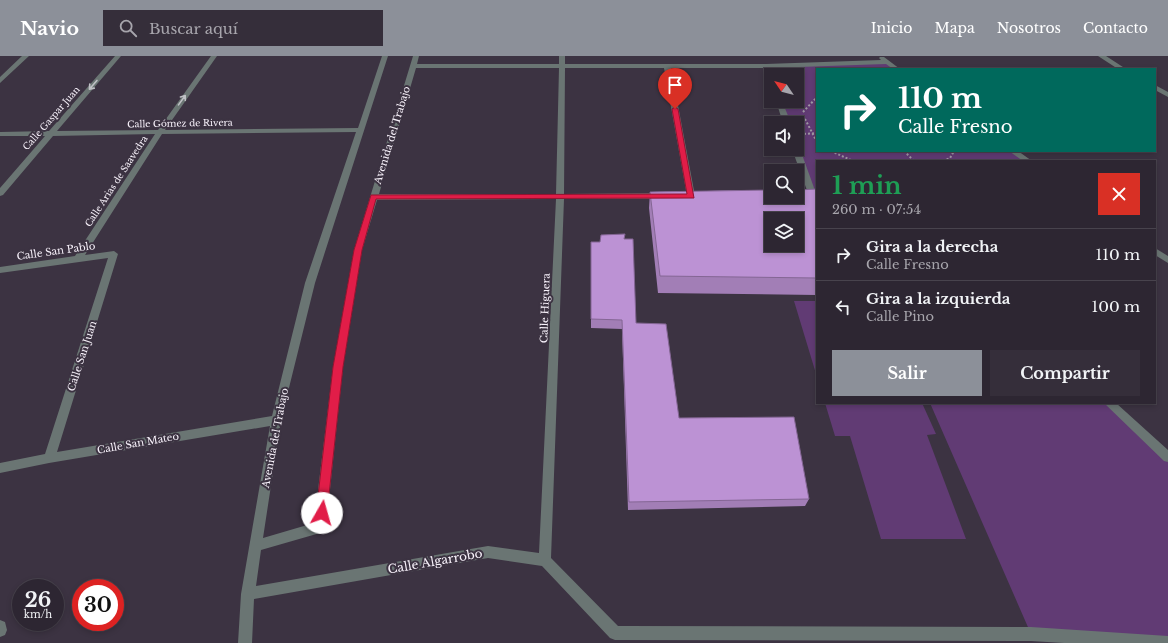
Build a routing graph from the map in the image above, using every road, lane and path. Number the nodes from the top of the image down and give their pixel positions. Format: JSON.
{"nodes":[{"id":1,"x":26,"y":56,"type":"edge"},
{"id":2,"x":118,"y":56,"type":"edge"},
{"id":3,"x":214,"y":56,"type":"edge"},
{"id":4,"x":385,"y":56,"type":"edge"},
{"id":5,"x":879,"y":56,"type":"edge"},
{"id":6,"x":1101,"y":56,"type":"edge"},
{"id":7,"x":414,"y":61,"type":"edge"},
{"id":8,"x":562,"y":61,"type":"edge"},
{"id":9,"x":887,"y":62,"type":"junction"},
{"id":10,"x":667,"y":66,"type":"junction"},
{"id":11,"x":766,"y":66,"type":"joint"},
{"id":12,"x":896,"y":68,"type":"edge"},
{"id":13,"x":1121,"y":68,"type":"edge"},
{"id":14,"x":0,"y":81,"type":"edge"},
{"id":15,"x":1168,"y":88,"type":"edge"},
{"id":16,"x":1157,"y":89,"type":"edge"},
{"id":17,"x":1168,"y":95,"type":"edge"},
{"id":18,"x":816,"y":98,"type":"edge"},
{"id":19,"x":359,"y":130,"type":"junction"},
{"id":20,"x":160,"y":132,"type":"junction"},
{"id":21,"x":51,"y":133,"type":"junction"},
{"id":22,"x":811,"y":133,"type":"junction"},
{"id":23,"x":816,"y":133,"type":"edge"},
{"id":24,"x":0,"y":134,"type":"edge"},
{"id":25,"x":804,"y":134,"type":"edge"},
{"id":26,"x":816,"y":140,"type":"edge"},
{"id":27,"x":833,"y":152,"type":"edge"},
{"id":28,"x":905,"y":152,"type":"edge"},
{"id":29,"x":953,"y":152,"type":"edge"},
{"id":30,"x":1014,"y":152,"type":"edge"},
{"id":31,"x":798,"y":156,"type":"edge"},
{"id":32,"x":851,"y":160,"type":"edge"},
{"id":33,"x":913,"y":160,"type":"edge"},
{"id":34,"x":945,"y":160,"type":"edge"},
{"id":35,"x":1026,"y":160,"type":"edge"},
{"id":36,"x":0,"y":193,"type":"edge"},
{"id":37,"x":669,"y":196,"type":"edge"},
{"id":38,"x":691,"y":196,"type":"edge"},
{"id":39,"x":812,"y":196,"type":"edge"},
{"id":40,"x":373,"y":197,"type":"junction"},
{"id":41,"x":560,"y":197,"type":"junction"},
{"id":42,"x":1156,"y":252,"type":"edge"},
{"id":43,"x":114,"y":254,"type":"joint"},
{"id":44,"x":78,"y":259,"type":"junction"},
{"id":45,"x":1168,"y":260,"type":"edge"},
{"id":46,"x":0,"y":270,"type":"edge"},
{"id":47,"x":1110,"y":404,"type":"edge"},
{"id":48,"x":276,"y":420,"type":"junction"},
{"id":49,"x":1168,"y":457,"type":"edge"},
{"id":50,"x":49,"y":458,"type":"junction"},
{"id":51,"x":0,"y":468,"type":"edge"},
{"id":52,"x":256,"y":546,"type":"junction"},
{"id":53,"x":545,"y":560,"type":"junction"},
{"id":54,"x":248,"y":594,"type":"junction"},
{"id":55,"x":245,"y":643,"type":"edge"},
{"id":56,"x":1168,"y":643,"type":"edge"}],
"edges":[{"from":1,"to":14,"type":"street"},
{"from":2,"to":21,"type":"street","name":"Calle Gaspar Juan","one_way":true},
{"from":20,"to":3,"type":"street","name":"Calle Arias de Saavedra","one_way":true},
{"from":4,"to":19,"type":"street","name":"Avenida del Trabajo"},
{"from":5,"to":9,"type":"street"},
{"from":6,"to":13,"type":"street"},
{"from":7,"to":8,"type":"street"},
{"from":7,"to":40,"type":"street","name":"Avenida del Trabajo"},
{"from":8,"to":10,"type":"street"},
{"from":8,"to":41,"type":"street","name":"Calle Higuera"},
{"from":9,"to":11,"type":"street"},
{"from":9,"to":12,"type":"street"},
{"from":10,"to":11,"type":"street"},
{"from":10,"to":38,"type":"street"},
{"from":15,"to":16,"type":"street"},
{"from":16,"to":17,"type":"street"},
{"from":18,"to":22,"type":"path"},
{"from":19,"to":20,"type":"street","name":"Calle Gómez de Rivera"},
{"from":19,"to":48,"type":"street","name":"Avenida del Trabajo"},
{"from":20,"to":21,"type":"street","name":"Calle Gómez de Rivera"},
{"from":20,"to":44,"type":"street","name":"Calle Arias de Saavedra"},
{"from":21,"to":24,"type":"street","name":"Calle Gómez de Rivera"},
{"from":21,"to":36,"type":"street","name":"Calle Gaspar Juan"},
{"from":22,"to":23,"type":"path"},
{"from":22,"to":25,"type":"path"},
{"from":22,"to":26,"type":"path"},
{"from":27,"to":32,"type":"path"},
{"from":28,"to":33,"type":"path"},
{"from":29,"to":34,"type":"path"},
{"from":30,"to":35,"type":"street"},
{"from":31,"to":39,"type":"street"},
{"from":37,"to":41,"type":"street"},
{"from":40,"to":41,"type":"street"},
{"from":40,"to":52,"type":"street","name":"Avenida del Trabajo"},
{"from":41,"to":53,"type":"street","name":"Calle Higuera"},
{"from":42,"to":45,"type":"street"},
{"from":43,"to":44,"type":"street","name":"Calle San Pablo"},
{"from":43,"to":50,"type":"street","name":"Calle San Juan"},
{"from":44,"to":46,"type":"street","name":"Calle San Pablo"},
{"from":47,"to":49,"type":"street"},
{"from":48,"to":50,"type":"street","name":"Calle San Mateo"},
{"from":48,"to":52,"type":"street","name":"Avenida del Trabajo"},
{"from":50,"to":51,"type":"street","name":"Calle San Mateo"},
{"from":52,"to":54,"type":"street","name":"Avenida del Trabajo"},
{"from":53,"to":54,"type":"street","name":"Calle Algarrobo"},
{"from":53,"to":56,"type":"street"},
{"from":54,"to":55,"type":"street","name":"Avenida del Trabajo"}]}
